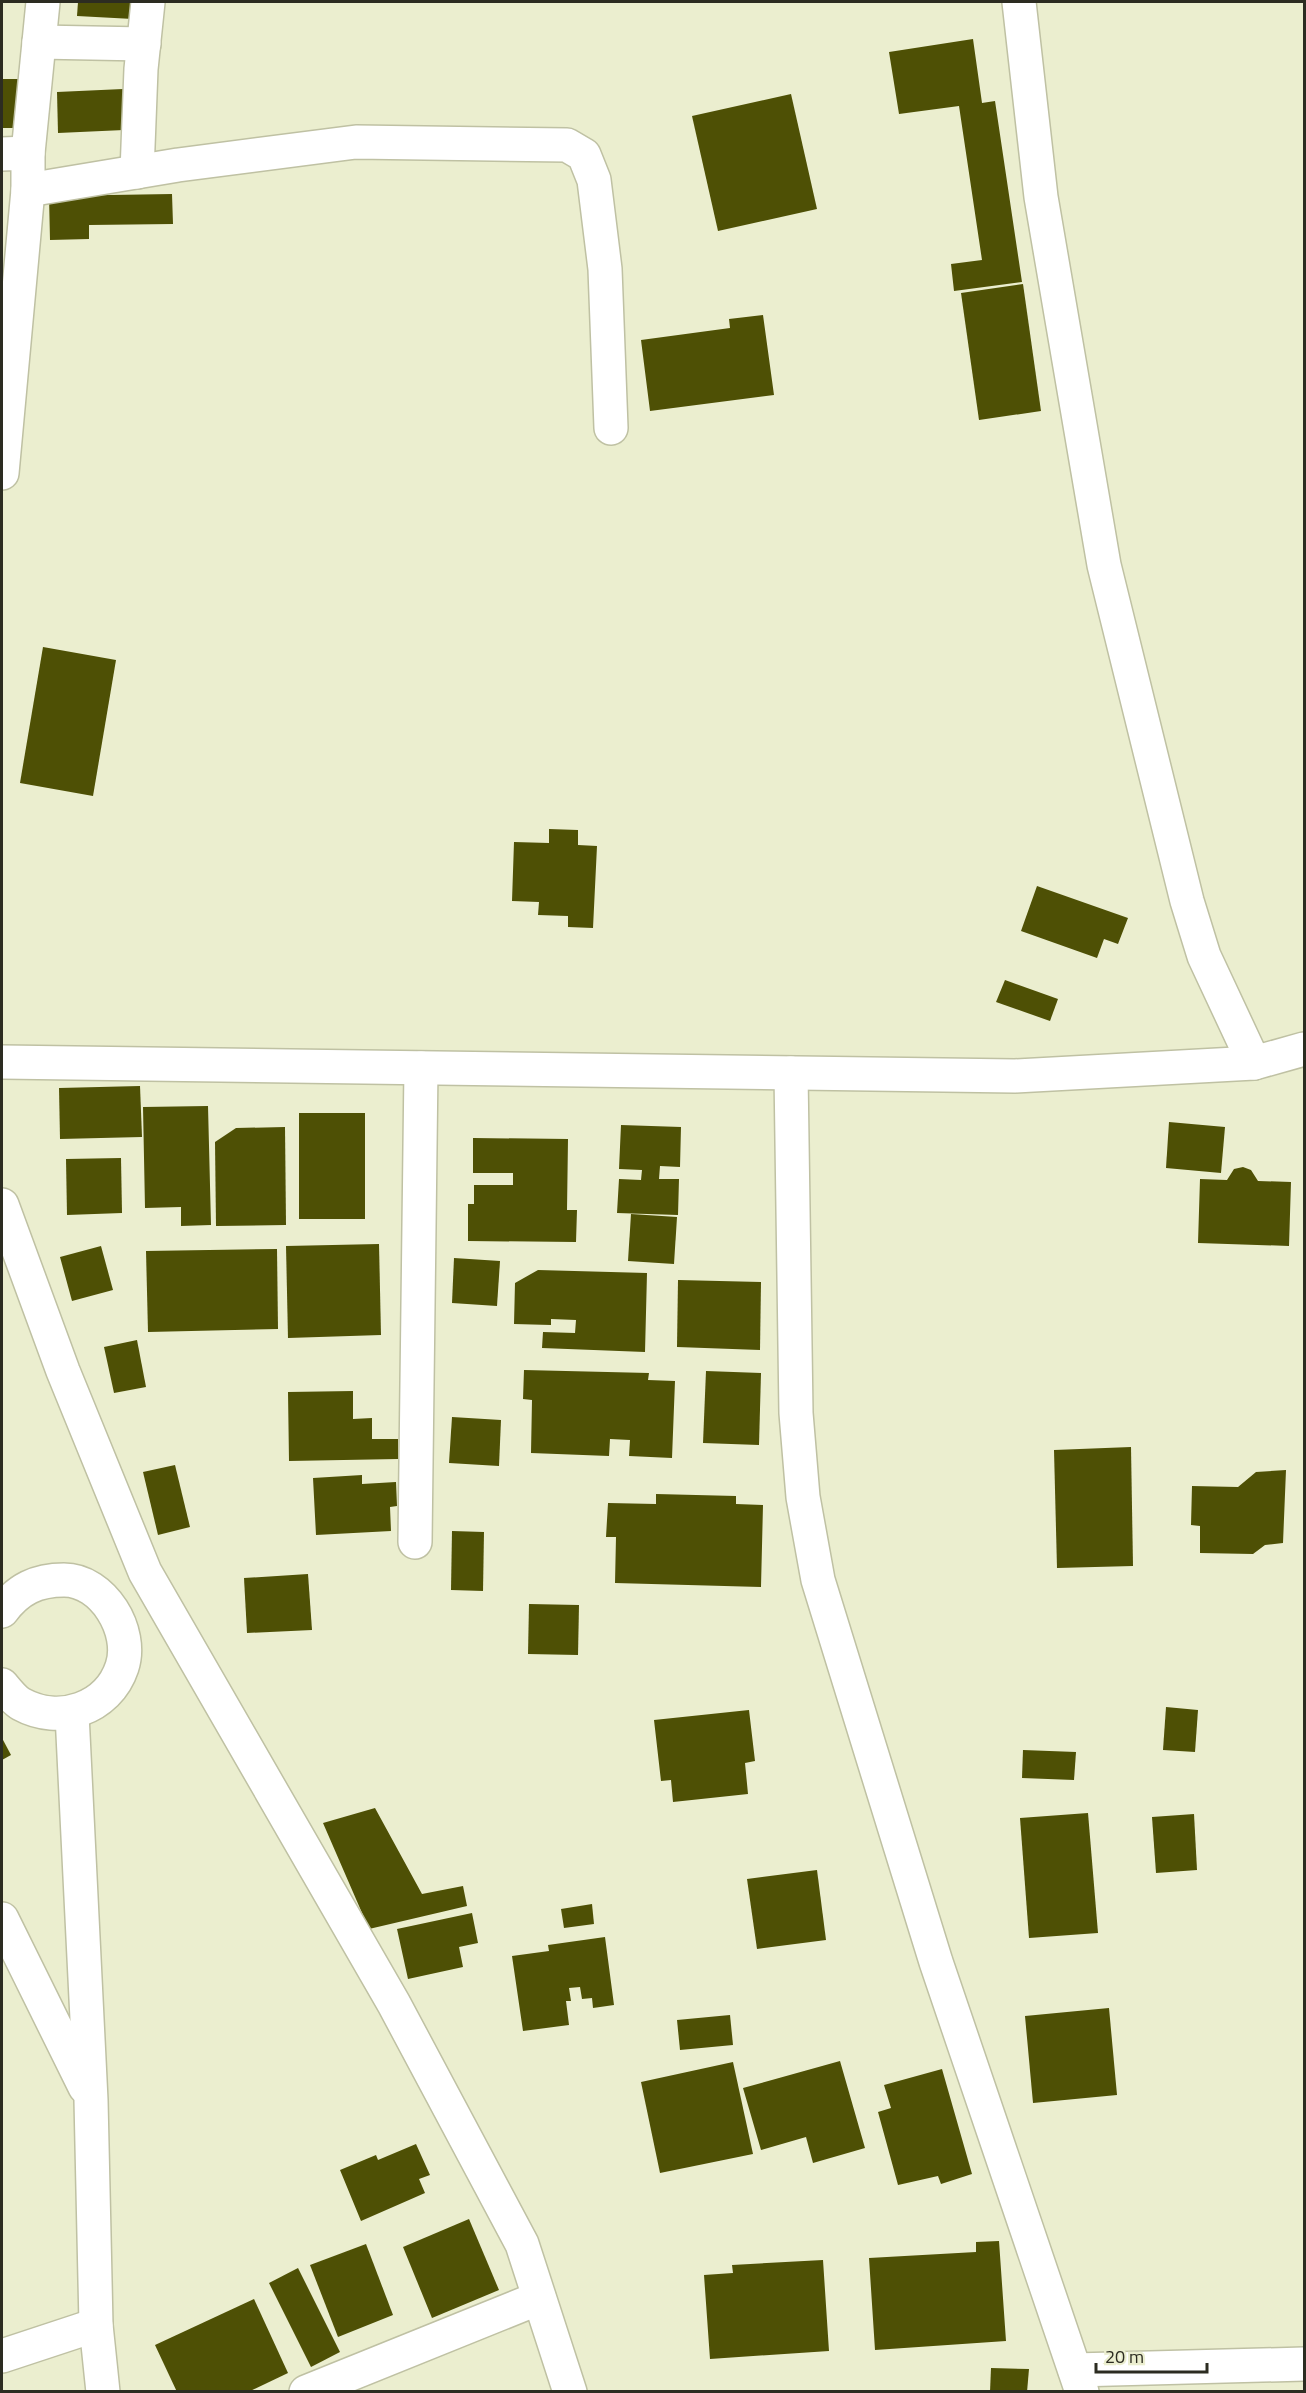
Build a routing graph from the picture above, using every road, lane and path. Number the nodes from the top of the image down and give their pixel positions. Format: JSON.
{"nodes":[{"id":1,"x":43,"y":2,"type":"edge"},
{"id":2,"x":148,"y":2,"type":"edge"},
{"id":3,"x":1019,"y":2,"type":"edge"},
{"id":4,"x":39,"y":42,"type":"junction"},
{"id":5,"x":144,"y":44,"type":"junction"},
{"id":6,"x":15,"y":154,"type":"edge"},
{"id":7,"x":137,"y":172,"type":"junction"},
{"id":8,"x":28,"y":190,"type":"junction"},
{"id":9,"x":610,"y":428,"type":"dead end"},
{"id":10,"x":2,"y":473,"type":"edge"},
{"id":11,"x":1305,"y":1049,"type":"edge"},
{"id":12,"x":2,"y":1062,"type":"edge"},
{"id":13,"x":1254,"y":1063,"type":"junction"},
{"id":14,"x":421,"y":1068,"type":"junction"},
{"id":15,"x":791,"y":1073,"type":"junction"},
{"id":16,"x":2,"y":1205,"type":"edge"},
{"id":17,"x":415,"y":1542,"type":"dead end"},
{"id":18,"x":145,"y":1572,"type":"junction"},
{"id":19,"x":105,"y":1599,"type":"junction"},
{"id":20,"x":2,"y":1611,"type":"edge"},
{"id":21,"x":2,"y":1685,"type":"edge"},
{"id":22,"x":72,"y":1714,"type":"junction"},
{"id":23,"x":2,"y":1919,"type":"edge"},
{"id":24,"x":91,"y":2100,"type":"junction"},
{"id":25,"x":539,"y":2298,"type":"junction"},
{"id":26,"x":96,"y":2325,"type":"junction"},
{"id":27,"x":2,"y":2356,"type":"edge"},
{"id":28,"x":1305,"y":2364,"type":"edge"},
{"id":29,"x":1079,"y":2380,"type":"edge"},
{"id":30,"x":103,"y":2391,"type":"edge"},
{"id":31,"x":306,"y":2391,"type":"edge"},
{"id":32,"x":570,"y":2391,"type":"edge"}],
"edges":[{"from":1,"to":4,"type":"street"},
{"from":2,"to":5,"type":"street"},
{"from":3,"to":13,"type":"street"},
{"from":4,"to":5,"type":"street"},
{"from":4,"to":6,"type":"street"},
{"from":5,"to":7,"type":"street"},
{"from":6,"to":8,"type":"street"},
{"from":7,"to":8,"type":"street"},
{"from":7,"to":9,"type":"street"},
{"from":8,"to":10,"type":"street"},
{"from":11,"to":13,"type":"street"},
{"from":12,"to":14,"type":"street"},
{"from":13,"to":15,"type":"street"},
{"from":14,"to":15,"type":"street"},
{"from":14,"to":17,"type":"street"},
{"from":15,"to":29,"type":"street"},
{"from":16,"to":18,"type":"street"},
{"from":18,"to":19,"type":"street"},
{"from":18,"to":25,"type":"street"},
{"from":19,"to":20,"type":"street"},
{"from":19,"to":22,"type":"street"},
{"from":21,"to":22,"type":"street"},
{"from":22,"to":24,"type":"street"},
{"from":23,"to":24,"type":"street"},
{"from":24,"to":26,"type":"street"},
{"from":25,"to":31,"type":"street"},
{"from":25,"to":32,"type":"street"},
{"from":26,"to":27,"type":"street"},
{"from":26,"to":30,"type":"street"},
{"from":28,"to":29,"type":"street"}]}
